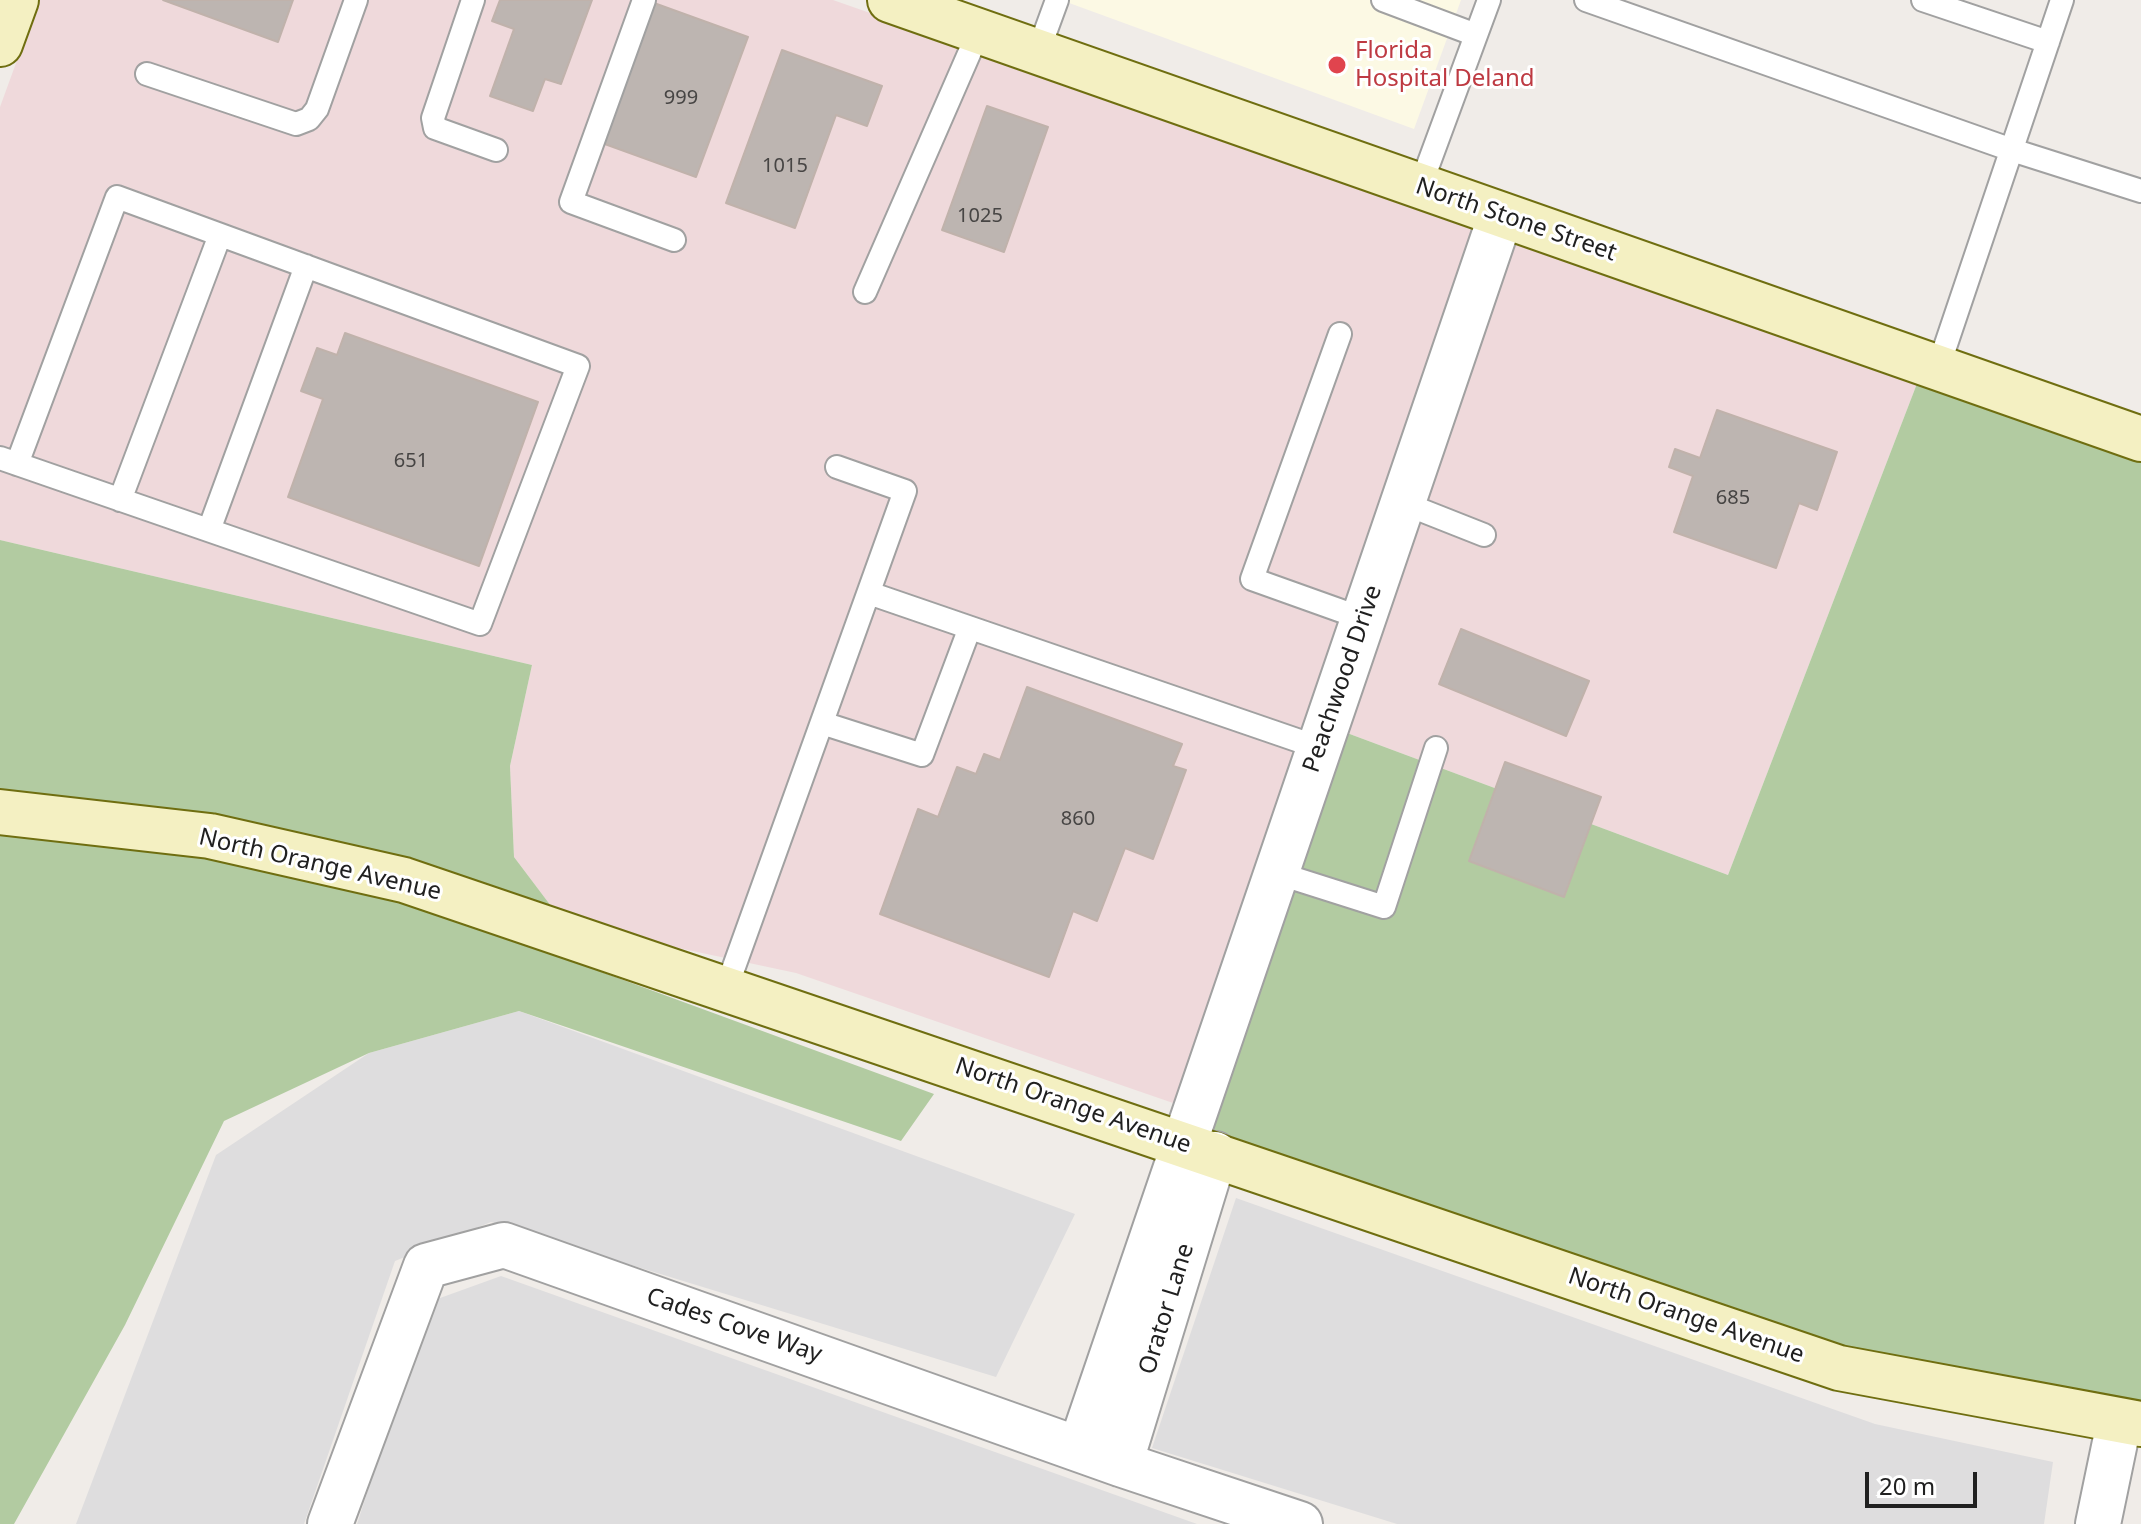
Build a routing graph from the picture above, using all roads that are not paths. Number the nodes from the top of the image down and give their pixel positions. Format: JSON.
{"nodes":[{"id":1,"x":356,"y":0,"type":"edge"},
{"id":2,"x":473,"y":0,"type":"edge"},
{"id":3,"x":644,"y":0,"type":"edge"},
{"id":4,"x":890,"y":0,"type":"edge"},
{"id":5,"x":1057,"y":0,"type":"edge"},
{"id":6,"x":1489,"y":0,"type":"edge"},
{"id":7,"x":1586,"y":0,"type":"edge"},
{"id":8,"x":1923,"y":0,"type":"edge"},
{"id":9,"x":2062,"y":0,"type":"edge"},
{"id":10,"x":1380,"y":1,"type":"edge"},
{"id":11,"x":979,"y":31,"type":"junction"},
{"id":12,"x":1476,"y":35,"type":"junction"},
{"id":13,"x":2048,"y":42,"type":"junction"},
{"id":14,"x":1038,"y":52,"type":"junction"},
{"id":15,"x":147,"y":74,"type":"dead end"},
{"id":16,"x":496,"y":150,"type":"dead end"},
{"id":17,"x":2012,"y":150,"type":"junction"},
{"id":18,"x":1420,"y":187,"type":"junction"},
{"id":19,"x":2141,"y":191,"type":"edge"},
{"id":20,"x":1501,"y":215,"type":"junction"},
{"id":21,"x":220,"y":235,"type":"junction"},
{"id":22,"x":674,"y":240,"type":"dead end"},
{"id":23,"x":306,"y":266,"type":"junction"},
{"id":24,"x":865,"y":292,"type":"dead end"},
{"id":25,"x":1340,"y":334,"type":"dead end"},
{"id":26,"x":1938,"y":368,"type":"junction"},
{"id":27,"x":2141,"y":439,"type":"edge"},
{"id":28,"x":9,"y":461,"type":"edge"},
{"id":29,"x":837,"y":467,"type":"dead end"},
{"id":30,"x":120,"y":500,"type":"junction"},
{"id":31,"x":1403,"y":503,"type":"junction"},
{"id":32,"x":209,"y":530,"type":"junction"},
{"id":33,"x":1484,"y":535,"type":"dead end"},
{"id":34,"x":869,"y":593,"type":"junction"},
{"id":35,"x":1364,"y":619,"type":"junction"},
{"id":36,"x":969,"y":630,"type":"junction"},
{"id":37,"x":822,"y":723,"type":"junction"},
{"id":38,"x":1320,"y":748,"type":"junction"},
{"id":39,"x":1436,"y":748,"type":"dead end"},
{"id":40,"x":0,"y":812,"type":"edge"},
{"id":41,"x":1277,"y":873,"type":"junction"},
{"id":42,"x":726,"y":989,"type":"junction"},
{"id":43,"x":1200,"y":1149,"type":"junction"},
{"id":44,"x":2133,"y":1424,"type":"edge"},
{"id":45,"x":1080,"y":1449,"type":"junction"},
{"id":46,"x":1120,"y":1464,"type":"junction"},
{"id":47,"x":330,"y":1524,"type":"edge"},
{"id":48,"x":1300,"y":1524,"type":"edge"},
{"id":49,"x":2098,"y":1524,"type":"edge"},
{"id":50,"x":2123,"y":1524,"type":"edge"}],
"edges":[{"from":1,"to":15,"type":"lane"},
{"from":2,"to":16,"type":"lane"},
{"from":3,"to":22,"type":"lane"},
{"from":4,"to":11,"type":"street","name":"North Stone Street"},
{"from":5,"to":14,"type":"lane"},
{"from":6,"to":12,"type":"lane"},
{"from":7,"to":17,"type":"lane"},
{"from":8,"to":13,"type":"lane"},
{"from":9,"to":13,"type":"lane"},
{"from":10,"to":12,"type":"lane"},
{"from":11,"to":14,"type":"street","name":"North Stone Street"},
{"from":11,"to":24,"type":"lane"},
{"from":12,"to":18,"type":"lane"},
{"from":13,"to":17,"type":"lane"},
{"from":14,"to":18,"type":"street","name":"North Stone Street"},
{"from":17,"to":19,"type":"lane"},
{"from":17,"to":26,"type":"lane"},
{"from":18,"to":20,"type":"street","name":"North Stone Street"},
{"from":20,"to":26,"type":"street","name":"North Stone Street"},
{"from":20,"to":31,"type":"street","name":"Peachwood Drive"},
{"from":21,"to":23,"type":"lane"},
{"from":21,"to":28,"type":"lane"},
{"from":21,"to":30,"type":"lane"},
{"from":23,"to":32,"type":"lane"},
{"from":23,"to":32,"type":"lane"},
{"from":25,"to":35,"type":"lane"},
{"from":26,"to":27,"type":"street","name":"North Stone Street"},
{"from":28,"to":30,"type":"lane"},
{"from":29,"to":34,"type":"lane"},
{"from":30,"to":32,"type":"lane"},
{"from":31,"to":33,"type":"lane"},
{"from":31,"to":35,"type":"street","name":"Peachwood Drive"},
{"from":34,"to":36,"type":"lane"},
{"from":34,"to":37,"type":"lane"},
{"from":35,"to":38,"type":"street","name":"Peachwood Drive"},
{"from":36,"to":37,"type":"lane"},
{"from":36,"to":38,"type":"lane"},
{"from":37,"to":42,"type":"lane"},
{"from":38,"to":41,"type":"street","name":"Peachwood Drive"},
{"from":39,"to":41,"type":"lane"},
{"from":40,"to":42,"type":"street","name":"North Orange Avenue"},
{"from":41,"to":43,"type":"street","name":"Peachwood Drive"},
{"from":42,"to":43,"type":"street","name":"North Orange Avenue"},
{"from":43,"to":44,"type":"street","name":"North Orange Avenue"},
{"from":43,"to":45,"type":"street","name":"Orator Lane"},
{"from":43,"to":46,"type":"street","name":"Orator Lane"},
{"from":44,"to":49,"type":"street"},
{"from":44,"to":50,"type":"street"},
{"from":45,"to":46,"type":"street","name":"Cades Cove Way"},
{"from":45,"to":47,"type":"street","name":"Cades Cove Way"},
{"from":46,"to":48,"type":"street","name":"Cades Cove Way"}]}
